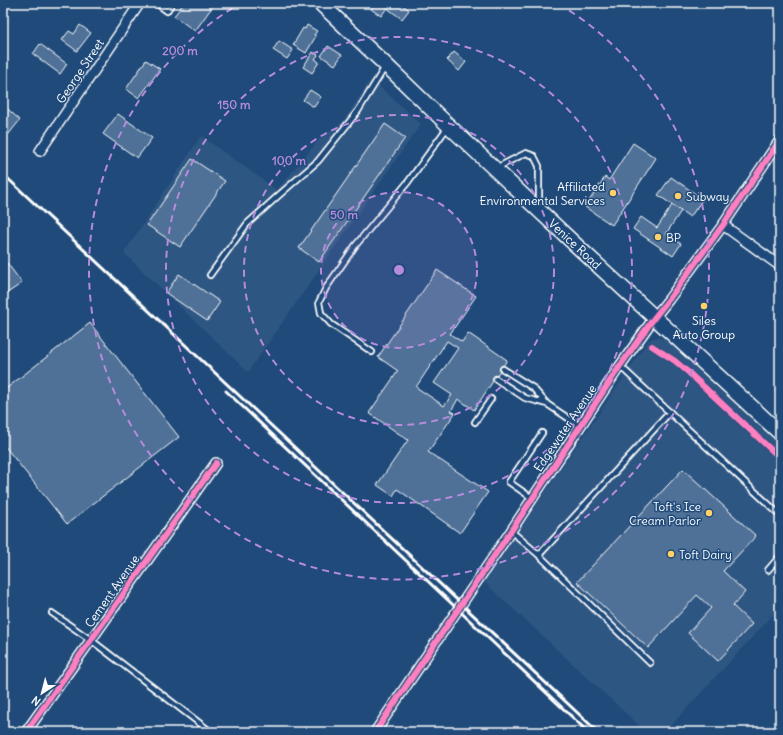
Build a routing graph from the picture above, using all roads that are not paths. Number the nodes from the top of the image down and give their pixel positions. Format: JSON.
{"nodes":[{"id":1,"x":140,"y":3,"type":"edge"},
{"id":2,"x":156,"y":3,"type":"edge"},
{"id":3,"x":172,"y":3,"type":"edge"},
{"id":4,"x":320,"y":3,"type":"edge"},
{"id":5,"x":386,"y":65,"type":"junction"},
{"id":6,"x":449,"y":126,"type":"junction"},
{"id":7,"x":780,"y":140,"type":"edge"},
{"id":8,"x":40,"y":151,"type":"dead end"},
{"id":9,"x":494,"y":168,"type":"junction"},
{"id":10,"x":539,"y":210,"type":"junction"},
{"id":11,"x":723,"y":225,"type":"junction"},
{"id":12,"x":780,"y":266,"type":"edge"},
{"id":13,"x":210,"y":275,"type":"dead end"},
{"id":14,"x":654,"y":318,"type":"junction"},
{"id":15,"x":372,"y":352,"type":"dead end"},
{"id":16,"x":620,"y":366,"type":"junction"},
{"id":17,"x":503,"y":369,"type":"dead end"},
{"id":18,"x":496,"y":379,"type":"dead end"},
{"id":19,"x":491,"y":398,"type":"dead end"},
{"id":20,"x":547,"y":404,"type":"junction"},
{"id":21,"x":670,"y":412,"type":"junction"},
{"id":22,"x":476,"y":422,"type":"dead end"},
{"id":23,"x":580,"y":426,"type":"junction"},
{"id":24,"x":542,"y":433,"type":"dead end"},
{"id":25,"x":780,"y":433,"type":"edge"},
{"id":26,"x":216,"y":463,"type":"dead end"},
{"id":27,"x":532,"y":498,"type":"junction"},
{"id":28,"x":780,"y":514,"type":"edge"},
{"id":29,"x":511,"y":531,"type":"junction"},
{"id":30,"x":538,"y":555,"type":"junction"},
{"id":31,"x":780,"y":556,"type":"edge"},
{"id":32,"x":768,"y":570,"type":"dead end"},
{"id":33,"x":52,"y":613,"type":"dead end"},
{"id":34,"x":91,"y":640,"type":"junction"},
{"id":35,"x":650,"y":663,"type":"dead end"},
{"id":36,"x":26,"y":732,"type":"edge"},
{"id":37,"x":211,"y":732,"type":"edge"},
{"id":38,"x":375,"y":732,"type":"edge"}],
"edges":[{"from":1,"to":8,"type":"street","name":"George Street"},
{"from":2,"to":3,"type":"lane"},
{"from":4,"to":5,"type":"main road","name":"Venice Road"},
{"from":5,"to":6,"type":"main road","name":"Venice Road"},
{"from":5,"to":13,"type":"lane"},
{"from":6,"to":9,"type":"main road","name":"Venice Road"},
{"from":6,"to":15,"type":"lane"},
{"from":7,"to":11,"type":"street","name":"Edgewater Avenue"},
{"from":9,"to":10,"type":"main road","name":"Venice Road"},
{"from":9,"to":10,"type":"lane"},
{"from":10,"to":14,"type":"main road","name":"Venice Road"},
{"from":11,"to":12,"type":"street"},
{"from":11,"to":14,"type":"street","name":"Edgewater Avenue"},
{"from":14,"to":16,"type":"street","name":"Edgewater Avenue"},
{"from":14,"to":25,"type":"main road","name":"Venice Road"},
{"from":16,"to":21,"type":"lane"},
{"from":16,"to":23,"type":"street","name":"Edgewater Avenue"},
{"from":17,"to":20,"type":"lane"},
{"from":18,"to":20,"type":"lane"},
{"from":19,"to":22,"type":"lane"},
{"from":20,"to":23,"type":"lane"},
{"from":21,"to":28,"type":"lane"},
{"from":21,"to":30,"type":"lane"},
{"from":23,"to":27,"type":"street","name":"Edgewater Avenue"},
{"from":24,"to":27,"type":"lane"},
{"from":26,"to":34,"type":"street","name":"Cement Avenue"},
{"from":27,"to":29,"type":"street","name":"Edgewater Avenue"},
{"from":29,"to":30,"type":"lane"},
{"from":29,"to":38,"type":"street","name":"Edgewater Avenue"},
{"from":30,"to":35,"type":"lane"},
{"from":31,"to":32,"type":"lane"},
{"from":33,"to":34,"type":"lane"},
{"from":34,"to":36,"type":"street","name":"Cement Avenue"},
{"from":34,"to":37,"type":"lane"}]}
